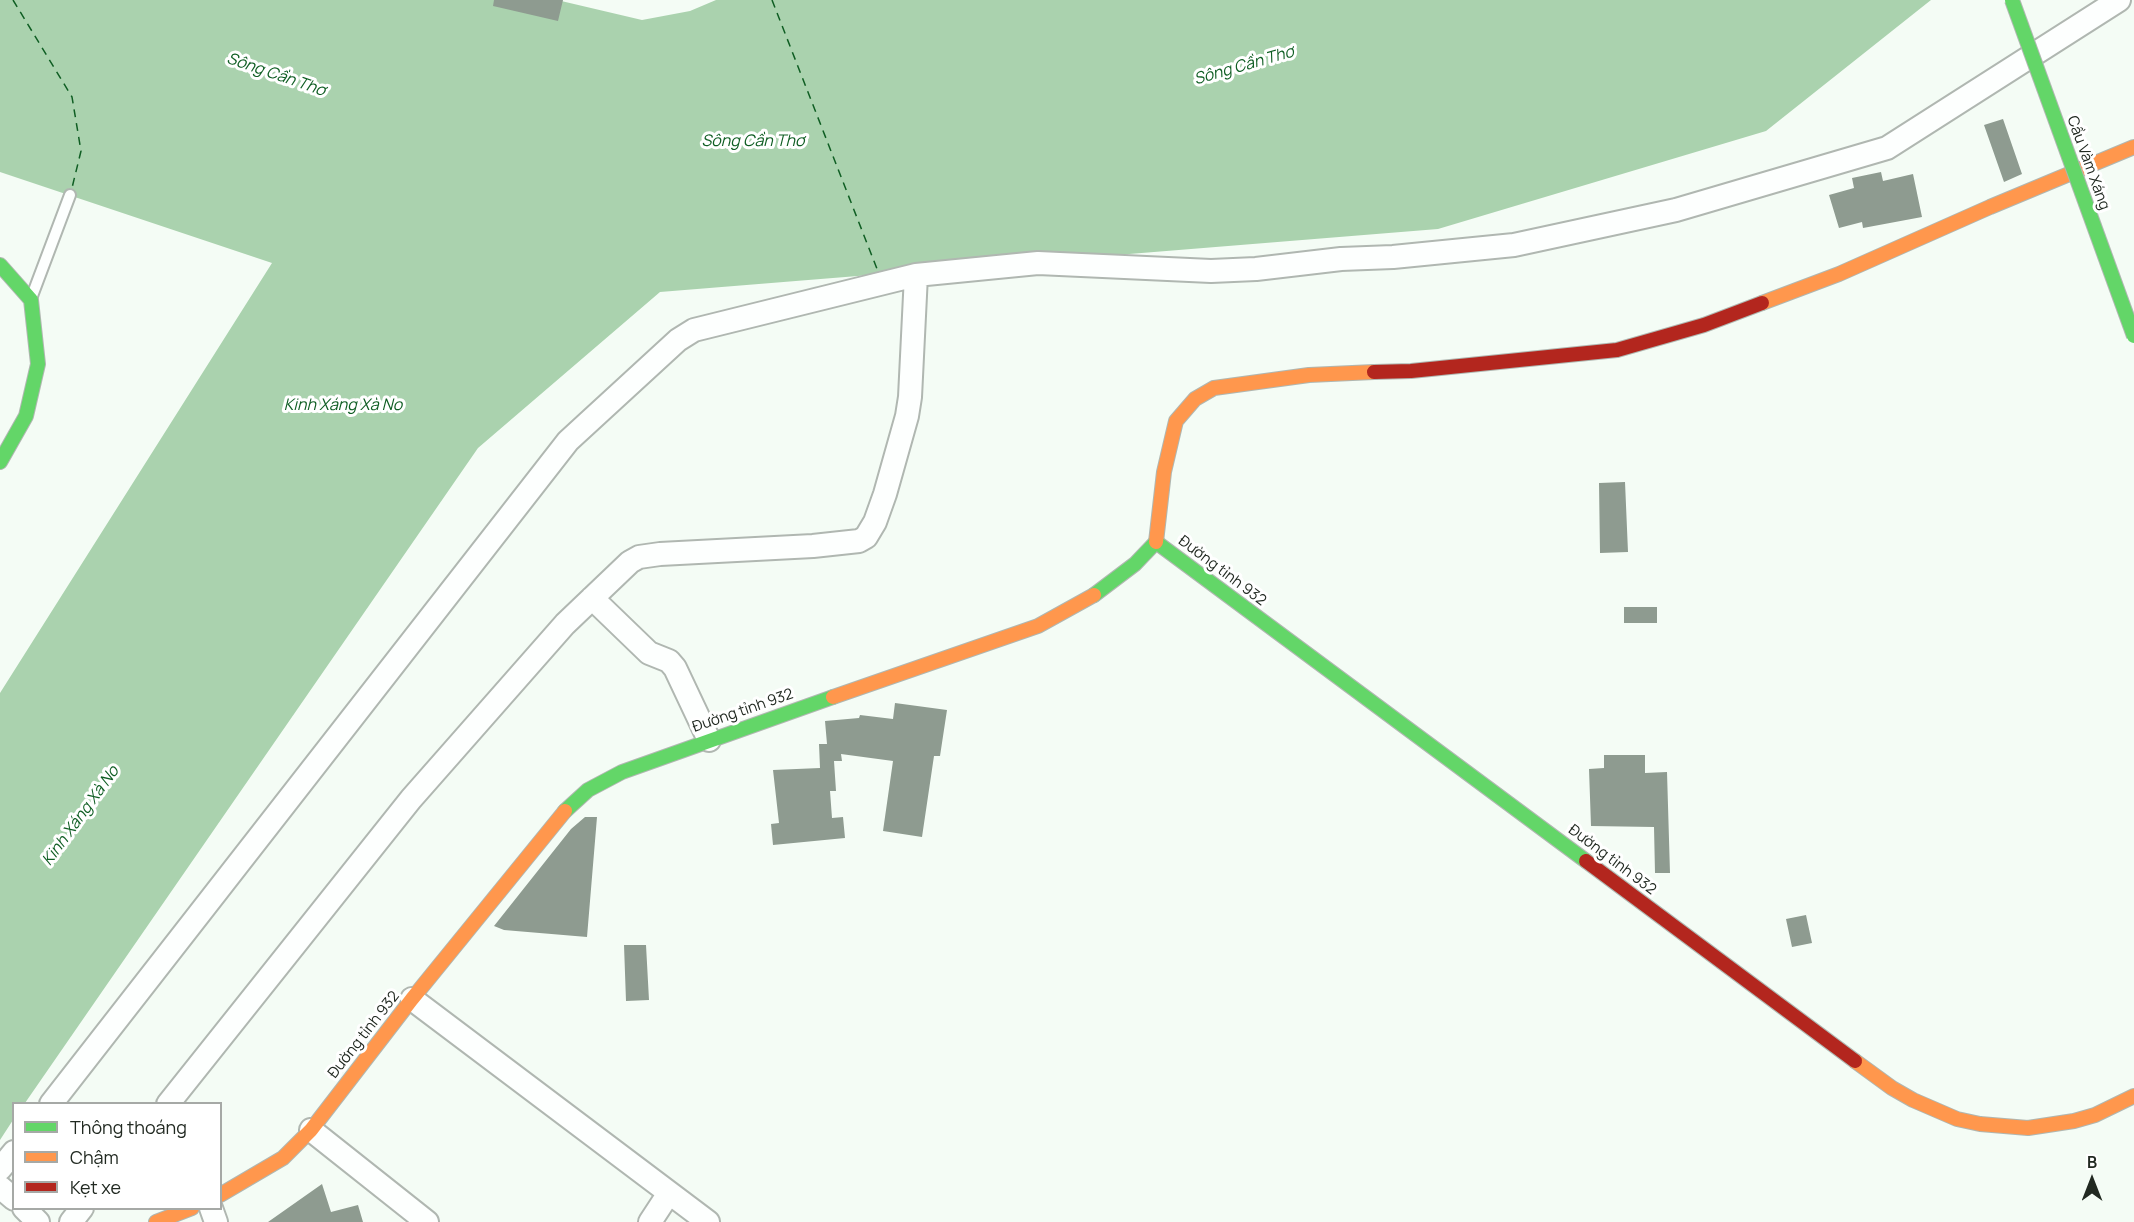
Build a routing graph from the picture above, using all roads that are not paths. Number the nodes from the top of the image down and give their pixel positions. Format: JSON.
{"nodes":[{"id":1,"x":2012,"y":0,"type":"edge"},
{"id":2,"x":2120,"y":0,"type":"edge"},
{"id":3,"x":2134,"y":147,"type":"edge"},
{"id":4,"x":70,"y":195,"type":"dead end"},
{"id":5,"x":0,"y":265,"type":"edge"},
{"id":6,"x":916,"y":275,"type":"junction"},
{"id":7,"x":31,"y":300,"type":"junction"},
{"id":8,"x":2134,"y":336,"type":"edge"},
{"id":9,"x":0,"y":462,"type":"edge"},
{"id":10,"x":1156,"y":542,"type":"junction"},
{"id":11,"x":592,"y":598,"type":"junction"},
{"id":12,"x":709,"y":740,"type":"junction"},
{"id":13,"x":412,"y":999,"type":"junction"},
{"id":14,"x":2134,"y":1096,"type":"edge"},
{"id":15,"x":53,"y":1102,"type":"edge"},
{"id":16,"x":170,"y":1102,"type":"edge"},
{"id":17,"x":311,"y":1130,"type":"junction"},
{"id":18,"x":12,"y":1154,"type":"edge"},
{"id":19,"x":0,"y":1169,"type":"edge"},
{"id":20,"x":0,"y":1187,"type":"edge"},
{"id":21,"x":669,"y":1193,"type":"junction"},
{"id":22,"x":222,"y":1194,"type":"edge"},
{"id":23,"x":12,"y":1197,"type":"edge"},
{"id":24,"x":25,"y":1210,"type":"edge"},
{"id":25,"x":81,"y":1210,"type":"edge"},
{"id":26,"x":189,"y":1210,"type":"edge"},
{"id":27,"x":700,"y":1220,"type":"edge"},
{"id":28,"x":38,"y":1222,"type":"edge"},
{"id":29,"x":71,"y":1222,"type":"edge"},
{"id":30,"x":156,"y":1222,"type":"edge"},
{"id":31,"x":427,"y":1222,"type":"edge"},
{"id":32,"x":650,"y":1222,"type":"edge"}],
"edges":[{"from":1,"to":8,"type":"main road","name":"Cầu Vàm Xáng","bridge":true},
{"from":2,"to":6,"type":"street"},
{"from":3,"to":10,"type":"main road"},
{"from":4,"to":7,"type":"lane"},
{"from":5,"to":7,"type":"main road"},
{"from":6,"to":11,"type":"street"},
{"from":6,"to":15,"type":"street"},
{"from":7,"to":9,"type":"main road"},
{"from":10,"to":12,"type":"main road","name":"Đường tỉnh 932"},
{"from":10,"to":14,"type":"main road","name":"Đường tỉnh 932"},
{"from":11,"to":12,"type":"street"},
{"from":11,"to":16,"type":"street"},
{"from":12,"to":13,"type":"main road","name":"Đường tỉnh 932"},
{"from":13,"to":17,"type":"main road","name":"Đường tỉnh 932"},
{"from":13,"to":21,"type":"street"},
{"from":17,"to":22,"type":"main road","name":"Đường tỉnh 932"},
{"from":17,"to":31,"type":"street"},
{"from":18,"to":19,"type":"street"},
{"from":20,"to":23,"type":"street"},
{"from":21,"to":27,"type":"street"},
{"from":21,"to":32,"type":"street"},
{"from":24,"to":28,"type":"street"},
{"from":25,"to":29,"type":"street"},
{"from":26,"to":30,"type":"main road"}]}
